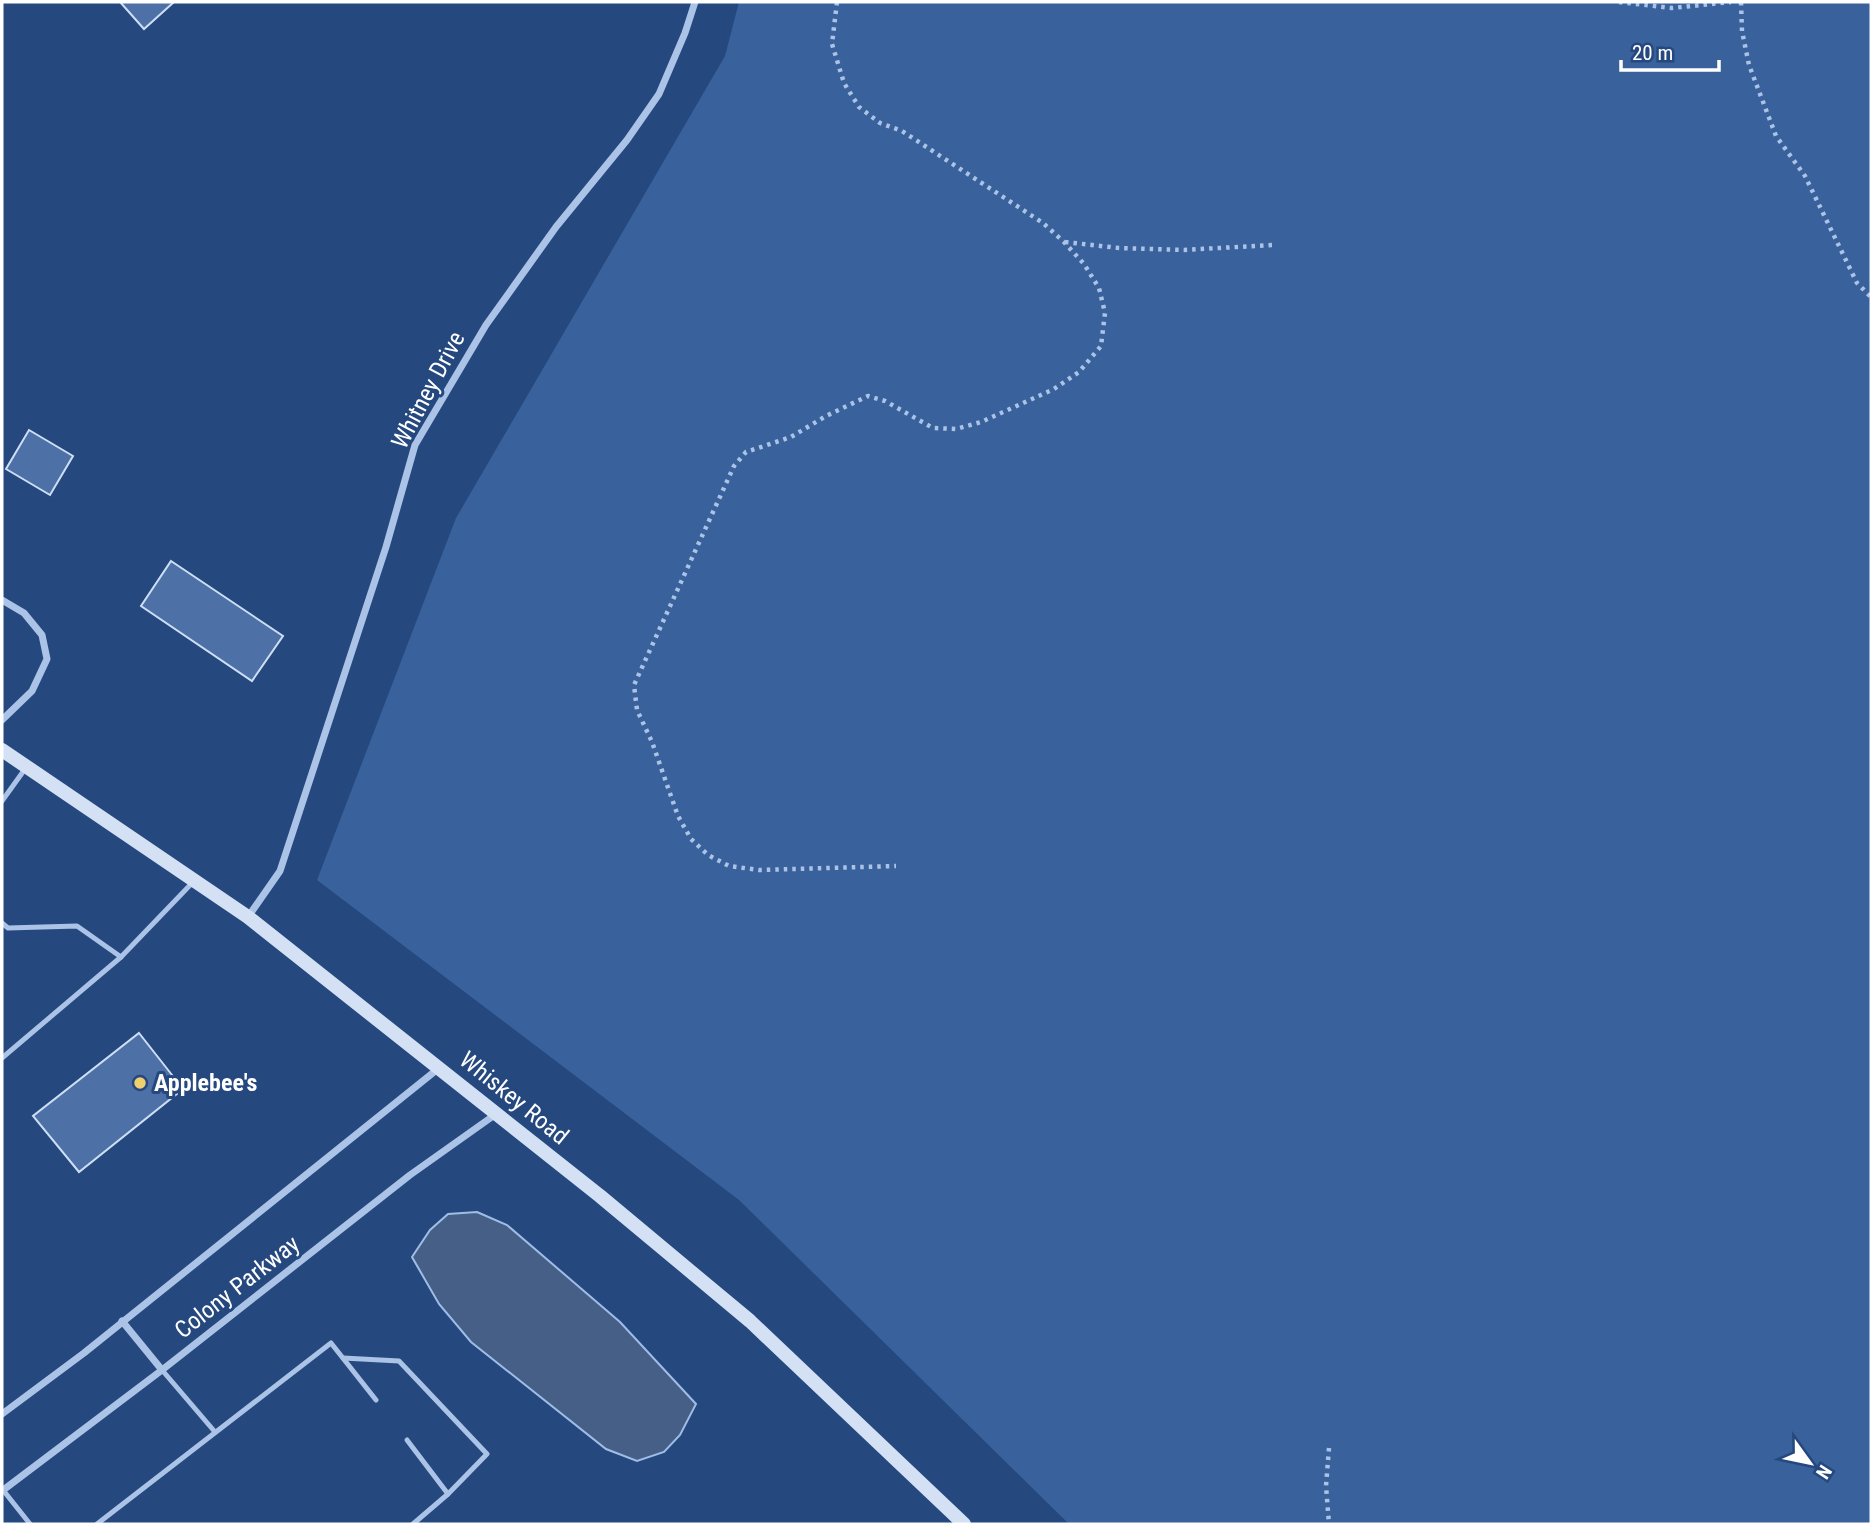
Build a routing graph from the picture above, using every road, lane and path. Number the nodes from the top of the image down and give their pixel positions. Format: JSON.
{"nodes":[{"id":1,"x":695,"y":2,"type":"edge"},
{"id":2,"x":837,"y":2,"type":"edge"},
{"id":3,"x":1619,"y":2,"type":"edge"},
{"id":4,"x":1731,"y":2,"type":"edge"},
{"id":5,"x":1741,"y":2,"type":"edge"},
{"id":6,"x":1064,"y":242,"type":"junction"},
{"id":7,"x":1272,"y":245,"type":"dead end"},
{"id":8,"x":1871,"y":297,"type":"edge"},
{"id":9,"x":2,"y":600,"type":"edge"},
{"id":10,"x":2,"y":720,"type":"edge"},
{"id":11,"x":2,"y":750,"type":"edge"},
{"id":12,"x":26,"y":766,"type":"junction"},
{"id":13,"x":2,"y":801,"type":"edge"},
{"id":14,"x":896,"y":866,"type":"dead end"},
{"id":15,"x":194,"y":881,"type":"junction"},
{"id":16,"x":248,"y":917,"type":"junction"},
{"id":17,"x":2,"y":923,"type":"edge"},
{"id":18,"x":121,"y":957,"type":"junction"},
{"id":19,"x":2,"y":1058,"type":"edge"},
{"id":20,"x":439,"y":1068,"type":"junction"},
{"id":21,"x":496,"y":1114,"type":"junction"},
{"id":22,"x":122,"y":1321,"type":"junction"},
{"id":23,"x":343,"y":1358,"type":"junction"},
{"id":24,"x":162,"y":1370,"type":"junction"},
{"id":25,"x":376,"y":1400,"type":"dead end"},
{"id":26,"x":2,"y":1415,"type":"edge"},
{"id":27,"x":215,"y":1432,"type":"junction"},
{"id":28,"x":407,"y":1440,"type":"dead end"},
{"id":29,"x":1329,"y":1448,"type":"dead end"},
{"id":30,"x":2,"y":1490,"type":"edge"},
{"id":31,"x":448,"y":1494,"type":"junction"},
{"id":32,"x":30,"y":1524,"type":"edge"},
{"id":33,"x":97,"y":1524,"type":"edge"},
{"id":34,"x":412,"y":1524,"type":"edge"},
{"id":35,"x":964,"y":1524,"type":"edge"},
{"id":36,"x":1329,"y":1524,"type":"edge"}],
"edges":[{"from":1,"to":16,"type":"street","name":"Whitney Drive"},
{"from":2,"to":6,"type":"path"},
{"from":3,"to":4,"type":"path"},
{"from":5,"to":8,"type":"path"},
{"from":6,"to":7,"type":"path"},
{"from":6,"to":14,"type":"path"},
{"from":9,"to":10,"type":"street"},
{"from":11,"to":12,"type":"main road","name":"Whiskey Road"},
{"from":12,"to":13,"type":"lane"},
{"from":12,"to":15,"type":"main road","name":"Whiskey Road"},
{"from":15,"to":16,"type":"main road","name":"Whiskey Road"},
{"from":15,"to":18,"type":"lane"},
{"from":16,"to":20,"type":"main road","name":"Whiskey Road"},
{"from":17,"to":18,"type":"lane"},
{"from":18,"to":19,"type":"lane"},
{"from":20,"to":21,"type":"main road","name":"Whiskey Road"},
{"from":20,"to":22,"type":"street","name":"Colony Parkway"},
{"from":21,"to":24,"type":"street","name":"Colony Parkway"},
{"from":21,"to":35,"type":"main road","name":"Whiskey Road"},
{"from":22,"to":24,"type":"street"},
{"from":22,"to":26,"type":"street","name":"Colony Parkway"},
{"from":23,"to":25,"type":"lane"},
{"from":23,"to":27,"type":"lane"},
{"from":23,"to":31,"type":"lane"},
{"from":24,"to":27,"type":"lane"},
{"from":24,"to":30,"type":"street","name":"Colony Parkway"},
{"from":27,"to":33,"type":"lane"},
{"from":28,"to":31,"type":"lane"},
{"from":29,"to":36,"type":"path"},
{"from":30,"to":32,"type":"lane"},
{"from":31,"to":34,"type":"lane"}]}
